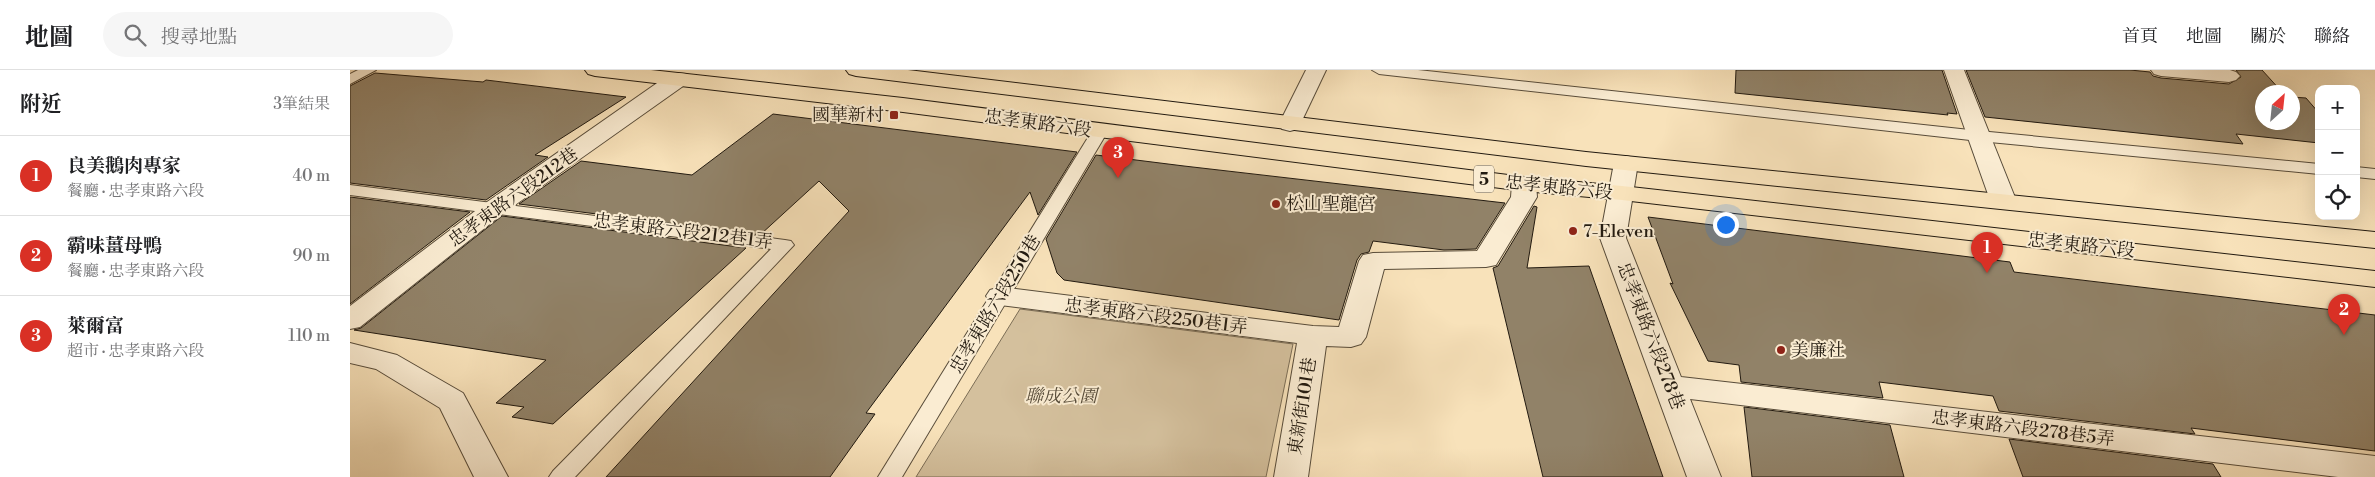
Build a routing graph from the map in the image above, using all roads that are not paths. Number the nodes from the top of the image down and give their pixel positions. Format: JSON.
{"nodes":[{"id":1,"x":369,"y":70,"type":"edge"},
{"id":2,"x":595,"y":70,"type":"edge"},
{"id":3,"x":856,"y":70,"type":"edge"},
{"id":4,"x":1316,"y":70,"type":"edge"},
{"id":5,"x":1379,"y":70,"type":"edge"},
{"id":6,"x":1954,"y":70,"type":"edge"},
{"id":7,"x":2161,"y":70,"type":"edge"},
{"id":8,"x":2229,"y":76,"type":"dead end"},
{"id":9,"x":678,"y":78,"type":"junction"},
{"id":10,"x":350,"y":80,"type":"edge"},
{"id":11,"x":1290,"y":124,"type":"junction"},
{"id":12,"x":1100,"y":131,"type":"junction"},
{"id":13,"x":1979,"y":136,"type":"junction"},
{"id":14,"x":1626,"y":163,"type":"junction"},
{"id":15,"x":2315,"y":169,"type":"edge"},
{"id":16,"x":2360,"y":172,"type":"edge"},
{"id":17,"x":2375,"y":174,"type":"edge"},
{"id":18,"x":1524,"y":184,"type":"junction"},
{"id":19,"x":350,"y":190,"type":"edge"},
{"id":20,"x":1622,"y":193,"type":"junction"},
{"id":21,"x":2003,"y":200,"type":"junction"},
{"id":22,"x":496,"y":207,"type":"junction"},
{"id":23,"x":2375,"y":240,"type":"edge"},
{"id":24,"x":2375,"y":279,"type":"edge"},
{"id":25,"x":1000,"y":296,"type":"junction"},
{"id":26,"x":350,"y":320,"type":"edge"},
{"id":27,"x":1313,"y":336,"type":"junction"},
{"id":28,"x":350,"y":353,"type":"edge"},
{"id":29,"x":1671,"y":386,"type":"junction"},
{"id":30,"x":2375,"y":469,"type":"edge"},
{"id":31,"x":491,"y":477,"type":"edge"},
{"id":32,"x":561,"y":477,"type":"edge"},
{"id":33,"x":890,"y":477,"type":"edge"},
{"id":34,"x":1291,"y":477,"type":"edge"},
{"id":35,"x":1704,"y":477,"type":"edge"}],
"edges":[{"from":1,"to":10,"type":"lane"},
{"from":2,"to":9,"type":"main road","name":"忠孝東路六段","number":"5"},
{"from":3,"to":11,"type":"main road","name":"忠孝東路六段","number":"5"},
{"from":4,"to":11,"type":"street"},
{"from":5,"to":13,"type":"lane"},
{"from":6,"to":13,"type":"street"},
{"from":7,"to":8,"type":"street"},
{"from":9,"to":12,"type":"main road","name":"忠孝東路六段","number":"5"},
{"from":9,"to":22,"type":"street","name":"忠孝東路六段212巷"},
{"from":11,"to":14,"type":"main road","name":"忠孝東路六段","number":"5"},
{"from":12,"to":18,"type":"main road","name":"忠孝東路六段","number":"5"},
{"from":12,"to":25,"type":"lane","name":"忠孝東路六段250巷"},
{"from":13,"to":15,"type":"lane"},
{"from":13,"to":21,"type":"street"},
{"from":14,"to":20,"type":"street","name":"忠孝東路六段278巷"},
{"from":14,"to":21,"type":"main road","name":"忠孝東路六段","number":"5"},
{"from":16,"to":17,"type":"lane"},
{"from":18,"to":20,"type":"main road","name":"忠孝東路六段","number":"5"},
{"from":18,"to":27,"type":"street","name":"忠孝東路六段250巷1弄"},
{"from":19,"to":22,"type":"lane","name":"忠孝東路六段212巷1弄"},
{"from":20,"to":24,"type":"main road","name":"忠孝東路六段","number":"5"},
{"from":20,"to":29,"type":"street","name":"忠孝東路六段278巷"},
{"from":21,"to":23,"type":"main road","name":"忠孝東路六段","number":"5"},
{"from":22,"to":26,"type":"street","name":"忠孝東路六段212巷"},
{"from":22,"to":32,"type":"lane","name":"忠孝東路六段212巷1弄"},
{"from":25,"to":27,"type":"street","name":"忠孝東路六段250巷1弄"},
{"from":25,"to":33,"type":"lane","name":"忠孝東路六段250巷"},
{"from":27,"to":34,"type":"street","name":"東新街101巷"},
{"from":28,"to":31,"type":"street"},
{"from":29,"to":30,"type":"street","name":"忠孝東路六段278巷5弄"},
{"from":29,"to":35,"type":"street","name":"忠孝東路六段278巷"}]}
